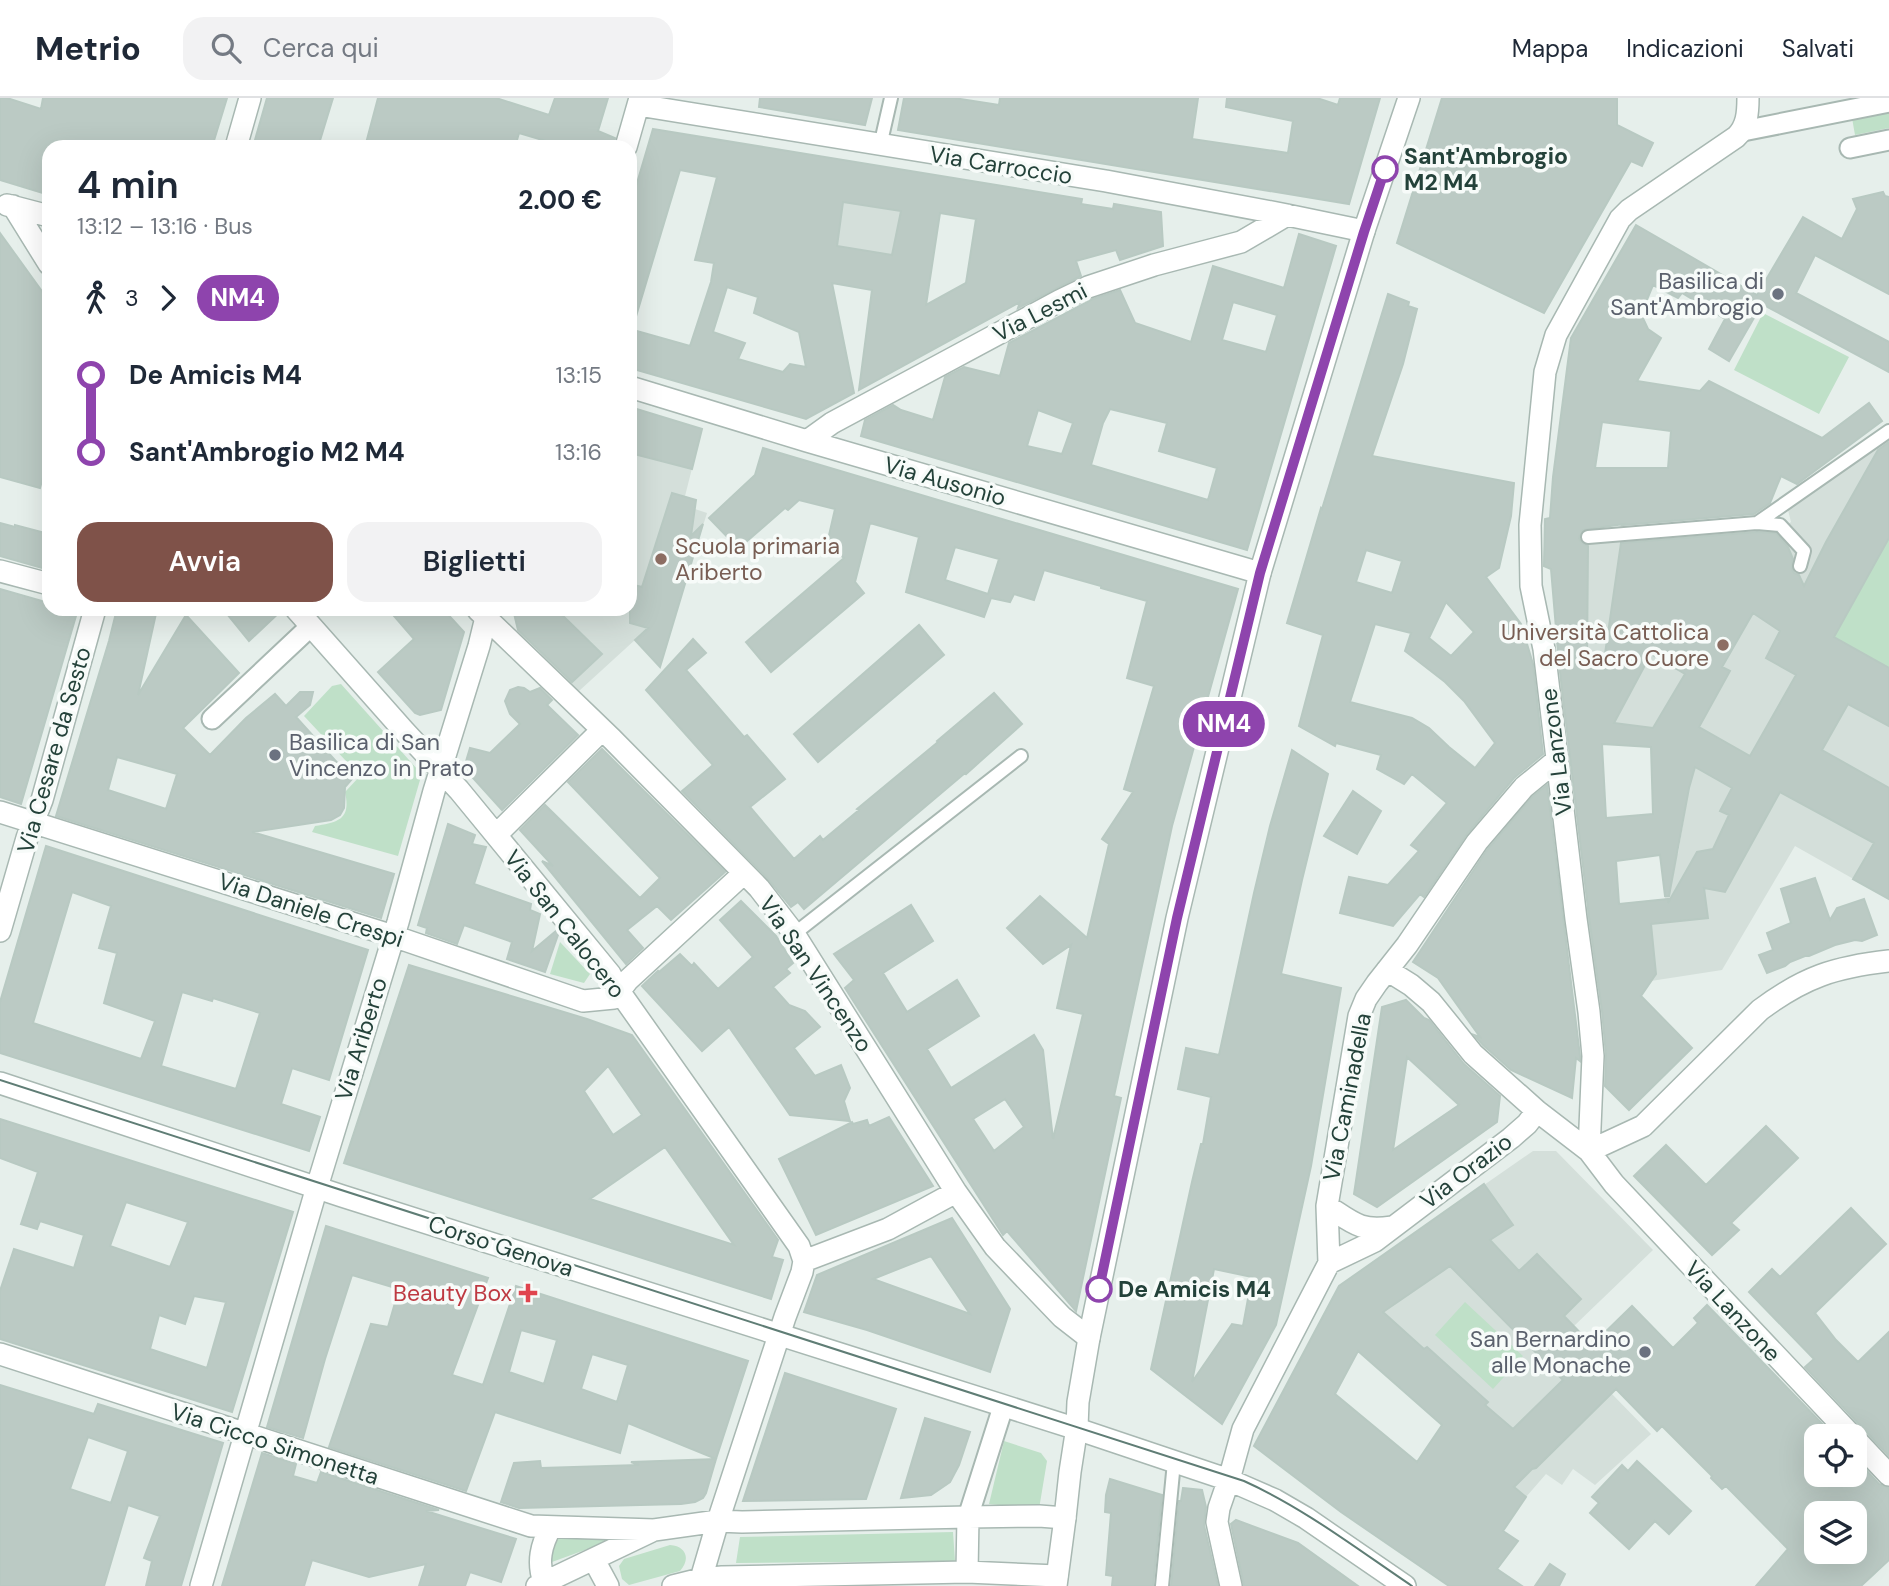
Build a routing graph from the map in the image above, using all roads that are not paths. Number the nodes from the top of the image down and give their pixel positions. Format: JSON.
{"nodes":[{"id":1,"x":250,"y":98,"type":"edge"},
{"id":2,"x":891,"y":98,"type":"edge"},
{"id":3,"x":1409,"y":98,"type":"edge"},
{"id":4,"x":1748,"y":98,"type":"edge"},
{"id":5,"x":639,"y":102,"type":"edge"},
{"id":6,"x":1889,"y":102,"type":"edge"},
{"id":7,"x":1743,"y":131,"type":"junction"},
{"id":8,"x":238,"y":140,"type":"edge"},
{"id":9,"x":628,"y":140,"type":"edge"},
{"id":10,"x":1889,"y":140,"type":"edge"},
{"id":11,"x":880,"y":145,"type":"junction"},
{"id":12,"x":1850,"y":148,"type":"dead end"},
{"id":13,"x":6,"y":204,"type":"edge"},
{"id":14,"x":42,"y":214,"type":"edge"},
{"id":15,"x":1287,"y":215,"type":"junction"},
{"id":16,"x":1364,"y":232,"type":"junction"},
{"id":17,"x":42,"y":254,"type":"edge"},
{"id":18,"x":637,"y":389,"type":"edge"},
{"id":19,"x":1889,"y":431,"type":"edge"},
{"id":20,"x":807,"y":441,"type":"junction"},
{"id":21,"x":1758,"y":523,"type":"junction"},
{"id":22,"x":1588,"y":537,"type":"dead end"},
{"id":23,"x":1800,"y":566,"type":"dead end"},
{"id":24,"x":0,"y":570,"type":"edge"},
{"id":25,"x":1260,"y":573,"type":"junction"},
{"id":26,"x":42,"y":582,"type":"edge"},
{"id":27,"x":93,"y":616,"type":"edge"},
{"id":28,"x":303,"y":616,"type":"edge"},
{"id":29,"x":483,"y":616,"type":"edge"},
{"id":30,"x":488,"y":616,"type":"edge"},
{"id":31,"x":312,"y":626,"type":"junction"},
{"id":32,"x":212,"y":719,"type":"dead end"},
{"id":33,"x":602,"y":730,"type":"junction"},
{"id":34,"x":1021,"y":756,"type":"dead end"},
{"id":35,"x":1557,"y":760,"type":"junction"},
{"id":36,"x":440,"y":771,"type":"junction"},
{"id":37,"x":0,"y":812,"type":"edge"},
{"id":38,"x":33,"y":822,"type":"junction"},
{"id":39,"x":496,"y":835,"type":"junction"},
{"id":40,"x":743,"y":874,"type":"junction"},
{"id":41,"x":0,"y":931,"type":"edge"},
{"id":42,"x":794,"y":934,"type":"junction"},
{"id":43,"x":393,"y":936,"type":"junction"},
{"id":44,"x":1889,"y":961,"type":"edge"},
{"id":45,"x":1387,"y":970,"type":"junction"},
{"id":46,"x":619,"y":991,"type":"junction"},
{"id":47,"x":0,"y":1083,"type":"edge"},
{"id":48,"x":1537,"y":1111,"type":"junction"},
{"id":49,"x":1589,"y":1152,"type":"junction"},
{"id":50,"x":317,"y":1187,"type":"junction"},
{"id":51,"x":956,"y":1192,"type":"junction"},
{"id":52,"x":1327,"y":1206,"type":"junction"},
{"id":53,"x":1391,"y":1227,"type":"junction"},
{"id":54,"x":804,"y":1261,"type":"junction"},
{"id":55,"x":1328,"y":1263,"type":"junction"},
{"id":56,"x":779,"y":1334,"type":"junction"},
{"id":57,"x":1089,"y":1338,"type":"junction"},
{"id":58,"x":0,"y":1354,"type":"edge"},
{"id":59,"x":1003,"y":1407,"type":"junction"},
{"id":60,"x":1841,"y":1424,"type":"edge"},
{"id":61,"x":1077,"y":1429,"type":"junction"},
{"id":62,"x":245,"y":1434,"type":"junction"},
{"id":63,"x":1867,"y":1452,"type":"edge"},
{"id":64,"x":1174,"y":1462,"type":"junction"},
{"id":65,"x":1889,"y":1475,"type":"edge"},
{"id":66,"x":1229,"y":1480,"type":"junction"},
{"id":67,"x":968,"y":1517,"type":"junction"},
{"id":68,"x":1065,"y":1518,"type":"junction"},
{"id":69,"x":718,"y":1521,"type":"junction"},
{"id":70,"x":551,"y":1527,"type":"junction"},
{"id":71,"x":654,"y":1530,"type":"junction"},
{"id":72,"x":593,"y":1560,"type":"junction"},
{"id":73,"x":967,"y":1572,"type":"junction"},
{"id":74,"x":701,"y":1579,"type":"junction"},
{"id":75,"x":1056,"y":1581,"type":"edge"},
{"id":76,"x":541,"y":1584,"type":"edge"},
{"id":77,"x":201,"y":1586,"type":"edge"},
{"id":78,"x":608,"y":1586,"type":"edge"},
{"id":79,"x":673,"y":1586,"type":"edge"},
{"id":80,"x":1162,"y":1586,"type":"edge"},
{"id":81,"x":1231,"y":1586,"type":"edge"},
{"id":82,"x":1405,"y":1586,"type":"edge"}],
"edges":[{"from":1,"to":8,"type":"street"},
{"from":2,"to":11,"type":"lane"},
{"from":3,"to":16,"type":"street"},
{"from":4,"to":7,"type":"street"},
{"from":5,"to":9,"type":"street"},
{"from":5,"to":11,"type":"street","name":"Via Carroccio"},
{"from":6,"to":7,"type":"street"},
{"from":7,"to":35,"type":"street","name":"Via Lanzone"},
{"from":10,"to":12,"type":"street"},
{"from":11,"to":15,"type":"street","name":"Via Carroccio"},
{"from":13,"to":14,"type":"street"},
{"from":13,"to":17,"type":"street"},
{"from":15,"to":16,"type":"street","name":"Via Carroccio"},
{"from":15,"to":20,"type":"street","name":"Via Lesmi"},
{"from":16,"to":25,"type":"street"},
{"from":18,"to":20,"type":"street","name":"Via Ausonio"},
{"from":19,"to":21,"type":"lane"},
{"from":20,"to":25,"type":"street","name":"Via Ausonio"},
{"from":21,"to":22,"type":"lane"},
{"from":21,"to":23,"type":"lane"},
{"from":24,"to":26,"type":"street"},
{"from":25,"to":57,"type":"street"},
{"from":27,"to":38,"type":"street","name":"Via Cesare da Sesto"},
{"from":28,"to":31,"type":"street","name":"Via San Calocero"},
{"from":29,"to":36,"type":"street","name":"Via Ariberto"},
{"from":30,"to":33,"type":"street","name":"Via San Vincenzo"},
{"from":31,"to":32,"type":"street"},
{"from":31,"to":36,"type":"street","name":"Via San Calocero"},
{"from":33,"to":39,"type":"street"},
{"from":33,"to":40,"type":"street","name":"Via San Vincenzo"},
{"from":34,"to":42,"type":"lane"},
{"from":35,"to":45,"type":"street","name":"Via Caminadella"},
{"from":35,"to":49,"type":"street","name":"Via Lanzone"},
{"from":36,"to":39,"type":"street","name":"Via San Calocero"},
{"from":36,"to":43,"type":"street","name":"Via Ariberto"},
{"from":37,"to":38,"type":"street","name":"Via Daniele Crespi"},
{"from":38,"to":41,"type":"street","name":"Via Cesare da Sesto"},
{"from":38,"to":43,"type":"street","name":"Via Daniele Crespi"},
{"from":39,"to":46,"type":"street","name":"Via San Calocero"},
{"from":40,"to":42,"type":"street","name":"Via San Vincenzo"},
{"from":40,"to":46,"type":"street"},
{"from":42,"to":51,"type":"street","name":"Via San Vincenzo"},
{"from":43,"to":46,"type":"street","name":"Via Daniele Crespi"},
{"from":43,"to":50,"type":"street","name":"Via Ariberto"},
{"from":44,"to":49,"type":"street"},
{"from":45,"to":48,"type":"street","name":"Via Lanzone"},
{"from":45,"to":52,"type":"street","name":"Via Caminadella"},
{"from":46,"to":54,"type":"street","name":"Via San Calocero"},
{"from":47,"to":50,"type":"street","name":"Corso Genova"},
{"from":48,"to":49,"type":"street","name":"Via Lanzone"},
{"from":48,"to":53,"type":"street","name":"Via Orazio"},
{"from":49,"to":60,"type":"street","name":"Via Lanzone"},
{"from":50,"to":56,"type":"street","name":"Corso Genova"},
{"from":50,"to":62,"type":"street","name":"Via Ariberto"},
{"from":51,"to":54,"type":"street"},
{"from":51,"to":57,"type":"street","name":"Via San Vincenzo"},
{"from":52,"to":53,"type":"street"},
{"from":52,"to":55,"type":"street","name":"Via Caminadella"},
{"from":53,"to":55,"type":"street","name":"Via Orazio"},
{"from":54,"to":56,"type":"street"},
{"from":55,"to":66,"type":"street","name":"Via Caminadella"},
{"from":56,"to":59,"type":"street","name":"Corso Genova"},
{"from":56,"to":69,"type":"street"},
{"from":57,"to":61,"type":"street"},
{"from":58,"to":62,"type":"street","name":"Via Cicco Simonetta"},
{"from":59,"to":61,"type":"street","name":"Corso Genova"},
{"from":59,"to":67,"type":"street"},
{"from":61,"to":64,"type":"street","name":"Corso Genova"},
{"from":61,"to":68,"type":"street"},
{"from":62,"to":70,"type":"street","name":"Via Cicco Simonetta"},
{"from":62,"to":77,"type":"street","name":"Via Ariberto"},
{"from":63,"to":65,"type":"street","name":"Via Lanzone"},
{"from":64,"to":66,"type":"street","name":"Corso Genova"},
{"from":64,"to":80,"type":"lane"},
{"from":66,"to":81,"type":"street","name":"Via Caminadella"},
{"from":66,"to":82,"type":"street","name":"Corso Genova"},
{"from":67,"to":68,"type":"street"},
{"from":67,"to":69,"type":"street"},
{"from":67,"to":73,"type":"street"},
{"from":68,"to":75,"type":"street"},
{"from":69,"to":71,"type":"street"},
{"from":69,"to":74,"type":"street"},
{"from":70,"to":71,"type":"street","name":"Via Cicco Simonetta"},
{"from":70,"to":76,"type":"street"},
{"from":71,"to":72,"type":"street"},
{"from":72,"to":76,"type":"street"},
{"from":72,"to":78,"type":"street"},
{"from":73,"to":74,"type":"street"},
{"from":73,"to":75,"type":"street"},
{"from":74,"to":79,"type":"street"}]}
